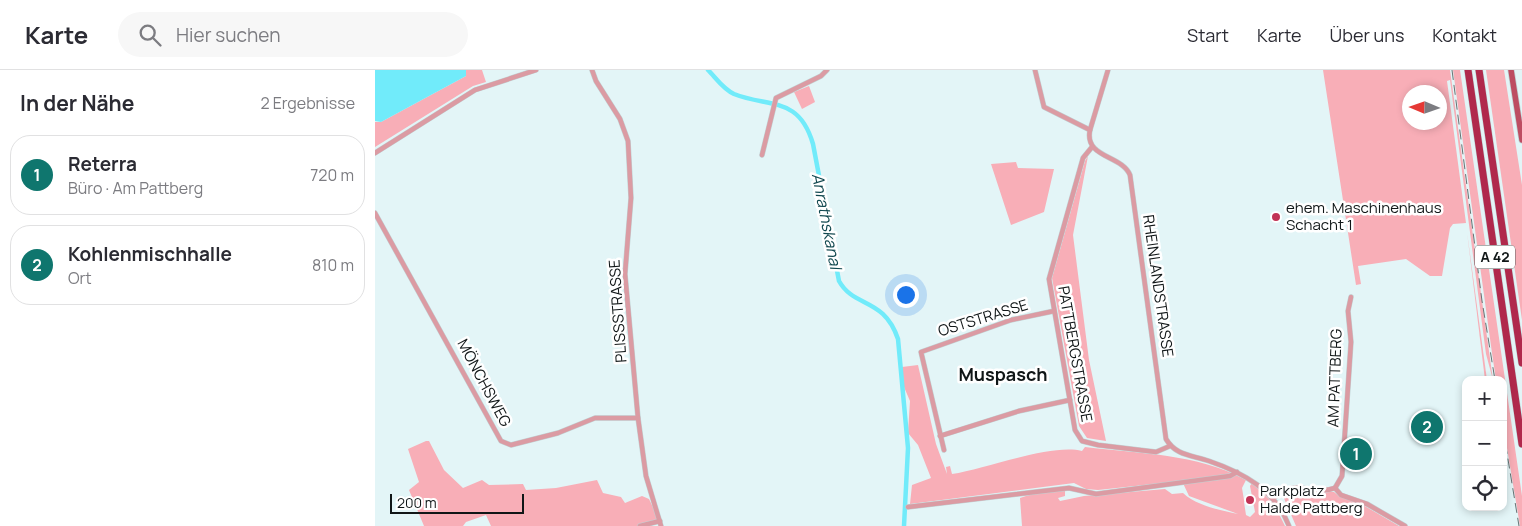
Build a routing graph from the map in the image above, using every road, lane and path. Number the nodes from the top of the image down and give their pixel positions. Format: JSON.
{"nodes":[{"id":1,"x":536,"y":70,"type":"edge"},
{"id":2,"x":592,"y":70,"type":"edge"},
{"id":3,"x":827,"y":70,"type":"edge"},
{"id":4,"x":1035,"y":70,"type":"edge"},
{"id":5,"x":1108,"y":70,"type":"edge"},
{"id":6,"x":1468,"y":70,"type":"edge"},
{"id":7,"x":1479,"y":70,"type":"edge"},
{"id":8,"x":1511,"y":70,"type":"edge"},
{"id":9,"x":1090,"y":130,"type":"junction"},
{"id":10,"x":1522,"y":140,"type":"edge"},
{"id":11,"x":1092,"y":147,"type":"junction"},
{"id":12,"x":375,"y":153,"type":"edge"},
{"id":13,"x":762,"y":155,"type":"dead end"},
{"id":14,"x":375,"y":213,"type":"edge"},
{"id":15,"x":1351,"y":297,"type":"dead end"},
{"id":16,"x":1054,"y":311,"type":"junction"},
{"id":17,"x":1522,"y":363,"type":"edge"},
{"id":18,"x":1070,"y":400,"type":"junction"},
{"id":19,"x":638,"y":418,"type":"junction"},
{"id":20,"x":940,"y":436,"type":"junction"},
{"id":21,"x":1522,"y":444,"type":"edge"},
{"id":22,"x":1171,"y":446,"type":"junction"},
{"id":23,"x":944,"y":450,"type":"dead end"},
{"id":24,"x":1237,"y":472,"type":"junction"},
{"id":25,"x":1335,"y":488,"type":"junction"},
{"id":26,"x":1274,"y":498,"type":"junction"},
{"id":27,"x":908,"y":507,"type":"dead end"},
{"id":28,"x":661,"y":524,"type":"edge"},
{"id":29,"x":640,"y":526,"type":"edge"},
{"id":30,"x":1289,"y":526,"type":"edge"},
{"id":31,"x":1405,"y":526,"type":"edge"}],
"edges":[{"from":1,"to":12,"type":"street"},
{"from":2,"to":19,"type":"street","name":"PLISSSTRASSE"},
{"from":3,"to":13,"type":"street"},
{"from":4,"to":9,"type":"street"},
{"from":5,"to":9,"type":"street"},
{"from":6,"to":21,"type":"highway","number":"A 42"},
{"from":7,"to":17,"type":"highway","number":"A 42"},
{"from":8,"to":10,"type":"main road"},
{"from":9,"to":11,"type":"street"},
{"from":11,"to":16,"type":"street","name":"PATTBERGSTRASSE"},
{"from":11,"to":22,"type":"street","name":"RHEINLANDSTRASSE"},
{"from":14,"to":19,"type":"street","name":"MÖNCHSWEG"},
{"from":15,"to":25,"type":"street","name":"AM PATTBERG"},
{"from":16,"to":18,"type":"street","name":"PATTBERGSTRASSE"},
{"from":16,"to":20,"type":"street","name":"OSTSTRASSE"},
{"from":18,"to":20,"type":"street"},
{"from":18,"to":22,"type":"street","name":"PATTBERGSTRASSE"},
{"from":19,"to":28,"type":"street","name":"PLISSSTRASSE"},
{"from":20,"to":23,"type":"street"},
{"from":22,"to":24,"type":"street"},
{"from":24,"to":26,"type":"street"},
{"from":24,"to":27,"type":"street"},
{"from":25,"to":26,"type":"street"},
{"from":25,"to":31,"type":"street"},
{"from":26,"to":30,"type":"street"},
{"from":28,"to":29,"type":"street"}]}
